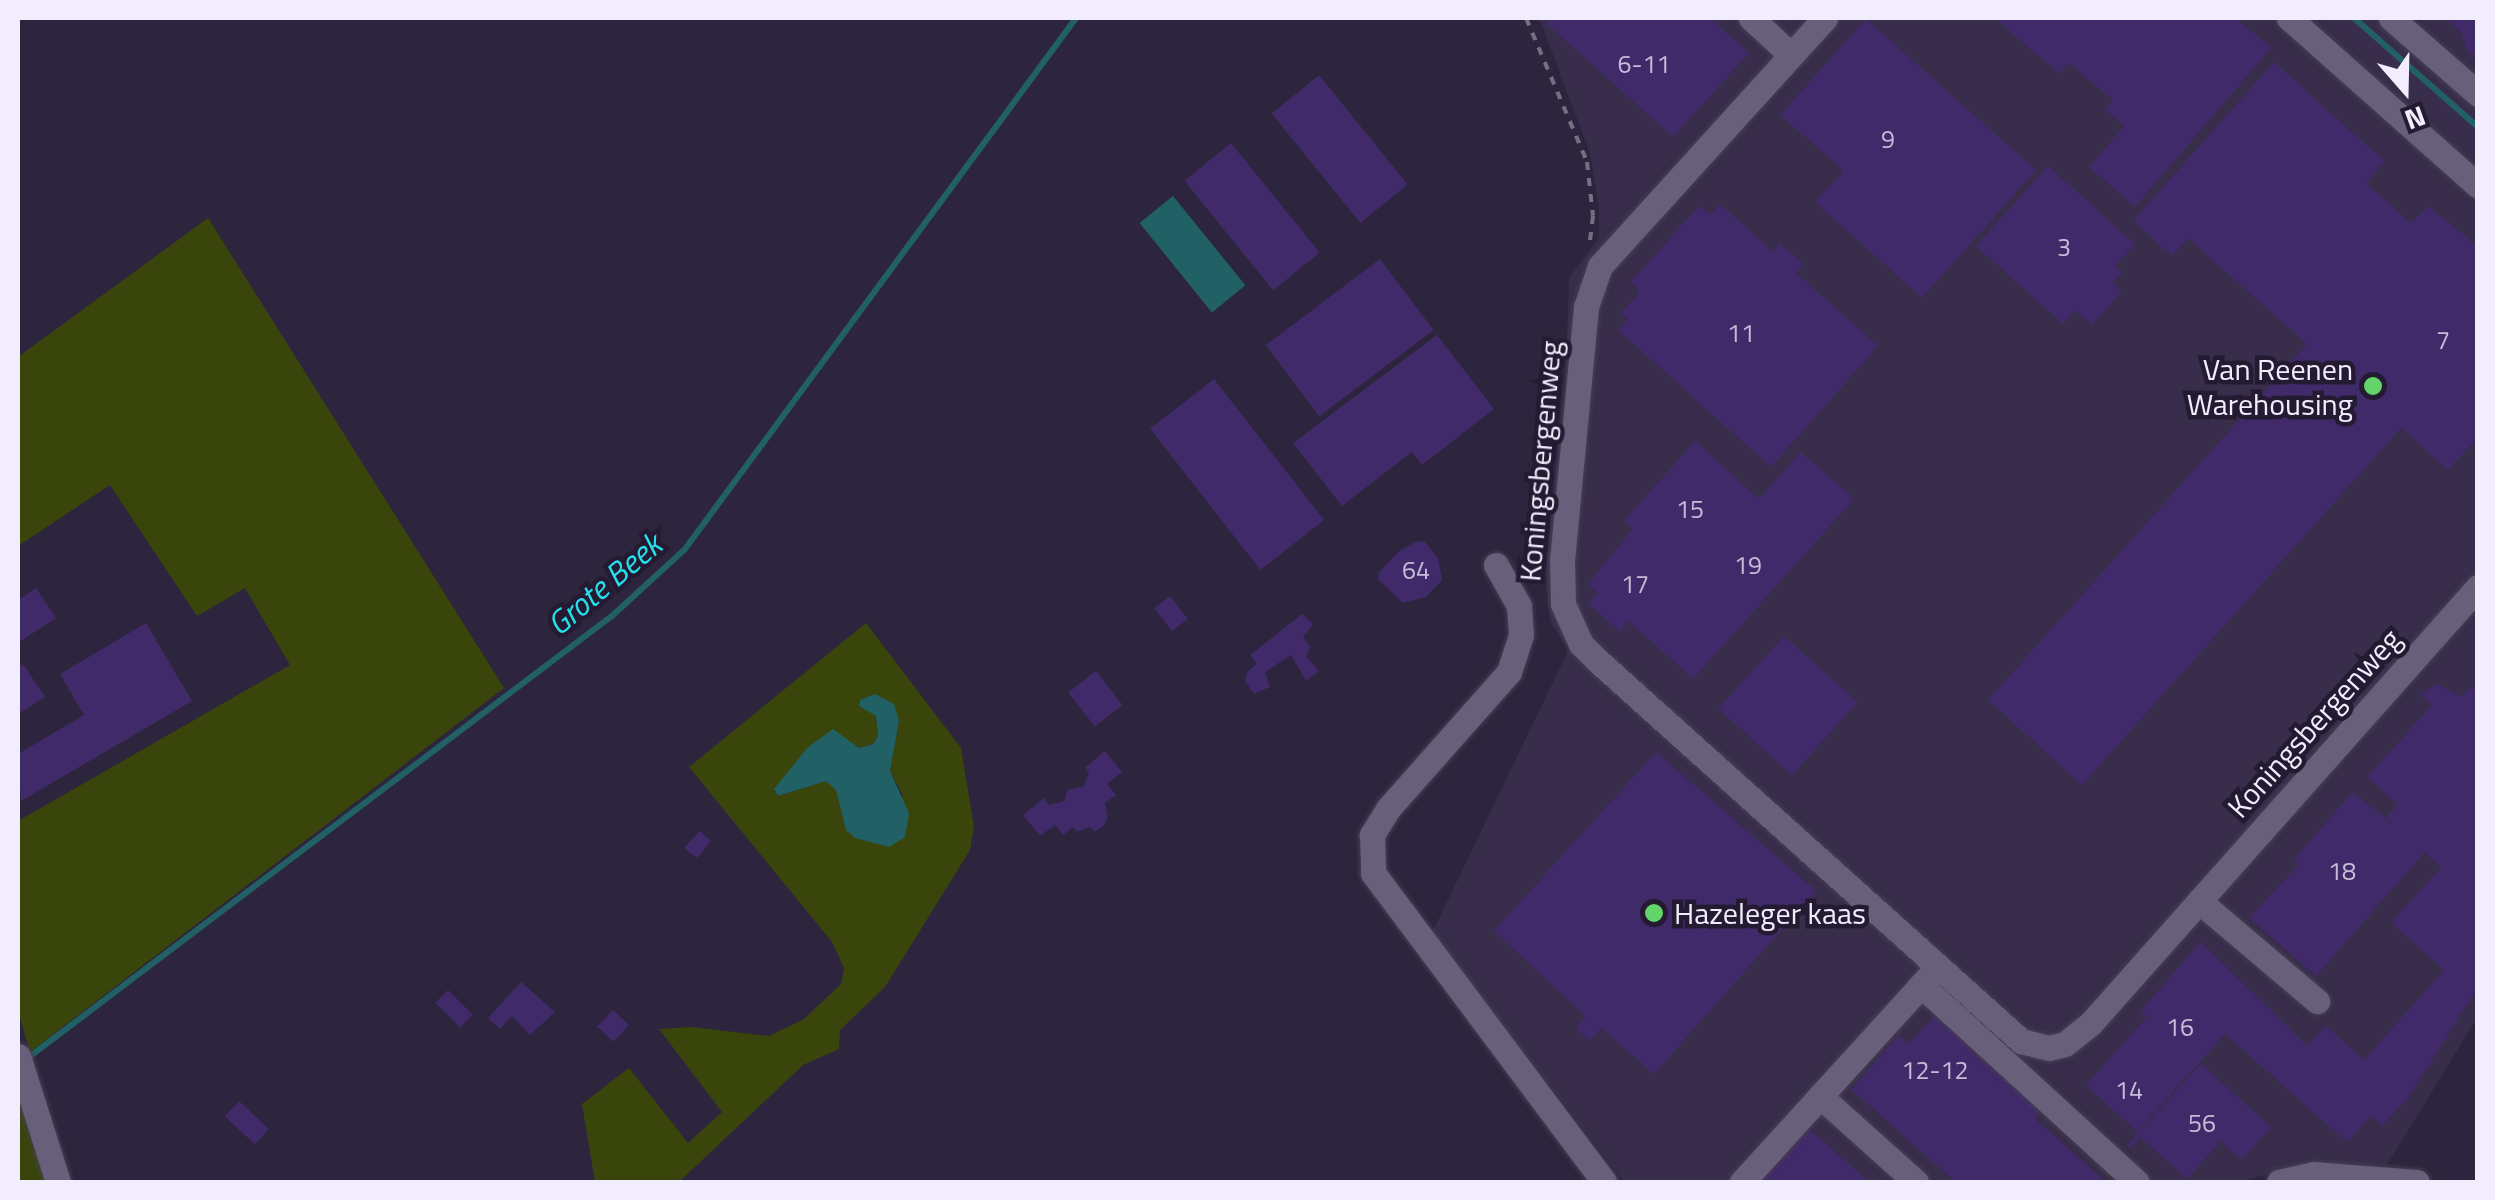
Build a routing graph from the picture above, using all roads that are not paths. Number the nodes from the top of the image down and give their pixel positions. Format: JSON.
{"nodes":[{"id":1,"x":1751,"y":18,"type":"edge"},
{"id":2,"x":1825,"y":18,"type":"edge"},
{"id":3,"x":2289,"y":18,"type":"edge"},
{"id":4,"x":2391,"y":18,"type":"edge"},
{"id":5,"x":1791,"y":55,"type":"junction"},
{"id":6,"x":2478,"y":94,"type":"edge"},
{"id":7,"x":2478,"y":186,"type":"edge"},
{"id":8,"x":1496,"y":565,"type":"dead end"},
{"id":9,"x":2478,"y":588,"type":"edge"},
{"id":10,"x":1562,"y":604,"type":"junction"},
{"id":11,"x":1518,"y":606,"type":"junction"},
{"id":12,"x":2199,"y":901,"type":"junction"},
{"id":13,"x":1929,"y":976,"type":"junction"},
{"id":14,"x":2317,"y":1002,"type":"dead end"},
{"id":15,"x":18,"y":1056,"type":"edge"},
{"id":16,"x":1820,"y":1096,"type":"junction"},
{"id":17,"x":58,"y":1182,"type":"edge"},
{"id":18,"x":1604,"y":1182,"type":"edge"},
{"id":19,"x":1742,"y":1182,"type":"edge"},
{"id":20,"x":1916,"y":1182,"type":"edge"},
{"id":21,"x":2138,"y":1182,"type":"edge"},
{"id":22,"x":2280,"y":1182,"type":"edge"},
{"id":23,"x":2417,"y":1182,"type":"edge"}],
"edges":[{"from":1,"to":5,"type":"street"},
{"from":2,"to":5,"type":"street","name":"Koningsbergenweg"},
{"from":3,"to":7,"type":"street"},
{"from":4,"to":6,"type":"street"},
{"from":5,"to":10,"type":"street","name":"Koningsbergenweg"},
{"from":8,"to":11,"type":"street"},
{"from":9,"to":12,"type":"street","name":"Koningsbergenweg"},
{"from":10,"to":11,"type":"street"},
{"from":10,"to":13,"type":"street","name":"Koningsbergenweg"},
{"from":11,"to":18,"type":"street"},
{"from":12,"to":13,"type":"street","name":"Koningsbergenweg"},
{"from":12,"to":14,"type":"street"},
{"from":13,"to":16,"type":"street"},
{"from":13,"to":21,"type":"street","name":"Koningsbergenweg"},
{"from":15,"to":17,"type":"street"},
{"from":16,"to":19,"type":"street"},
{"from":16,"to":20,"type":"street"},
{"from":22,"to":23,"type":"street"}]}
